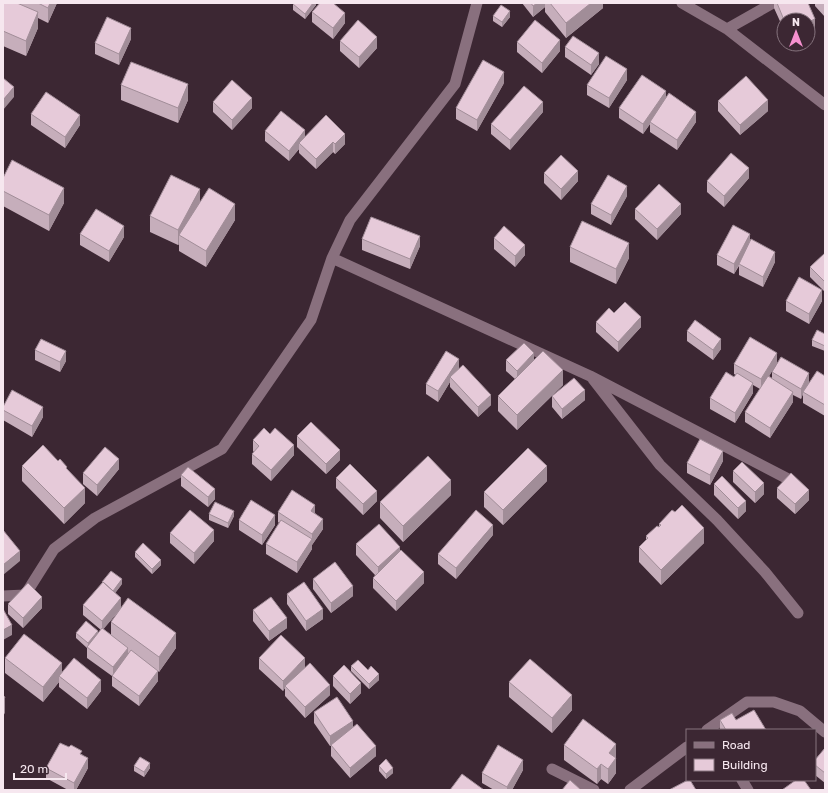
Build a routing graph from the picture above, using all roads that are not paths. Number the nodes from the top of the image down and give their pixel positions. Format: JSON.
{"nodes":[{"id":1,"x":477,"y":3,"type":"edge"},
{"id":2,"x":682,"y":3,"type":"edge"},
{"id":3,"x":773,"y":3,"type":"edge"},
{"id":4,"x":727,"y":29,"type":"junction"},
{"id":5,"x":825,"y":105,"type":"edge"},
{"id":6,"x":332,"y":258,"type":"junction"},
{"id":7,"x":590,"y":376,"type":"junction"},
{"id":8,"x":790,"y":480,"type":"edge"},
{"id":9,"x":3,"y":596,"type":"edge"},
{"id":10,"x":798,"y":613,"type":"dead end"},
{"id":11,"x":709,"y":729,"type":"edge"},
{"id":12,"x":825,"y":732,"type":"edge"},
{"id":13,"x":686,"y":748,"type":"edge"},
{"id":14,"x":552,"y":769,"type":"dead end"},
{"id":15,"x":743,"y":781,"type":"edge"},
{"id":16,"x":594,"y":790,"type":"edge"},
{"id":17,"x":630,"y":790,"type":"edge"},
{"id":18,"x":748,"y":790,"type":"edge"}],
"edges":[{"from":1,"to":6,"type":"street"},
{"from":2,"to":4,"type":"street"},
{"from":3,"to":4,"type":"street"},
{"from":4,"to":5,"type":"street"},
{"from":6,"to":7,"type":"street"},
{"from":6,"to":9,"type":"street"},
{"from":7,"to":8,"type":"street"},
{"from":7,"to":10,"type":"street"},
{"from":11,"to":12,"type":"street"},
{"from":13,"to":17,"type":"street"},
{"from":14,"to":16,"type":"street"},
{"from":15,"to":18,"type":"street"}]}
